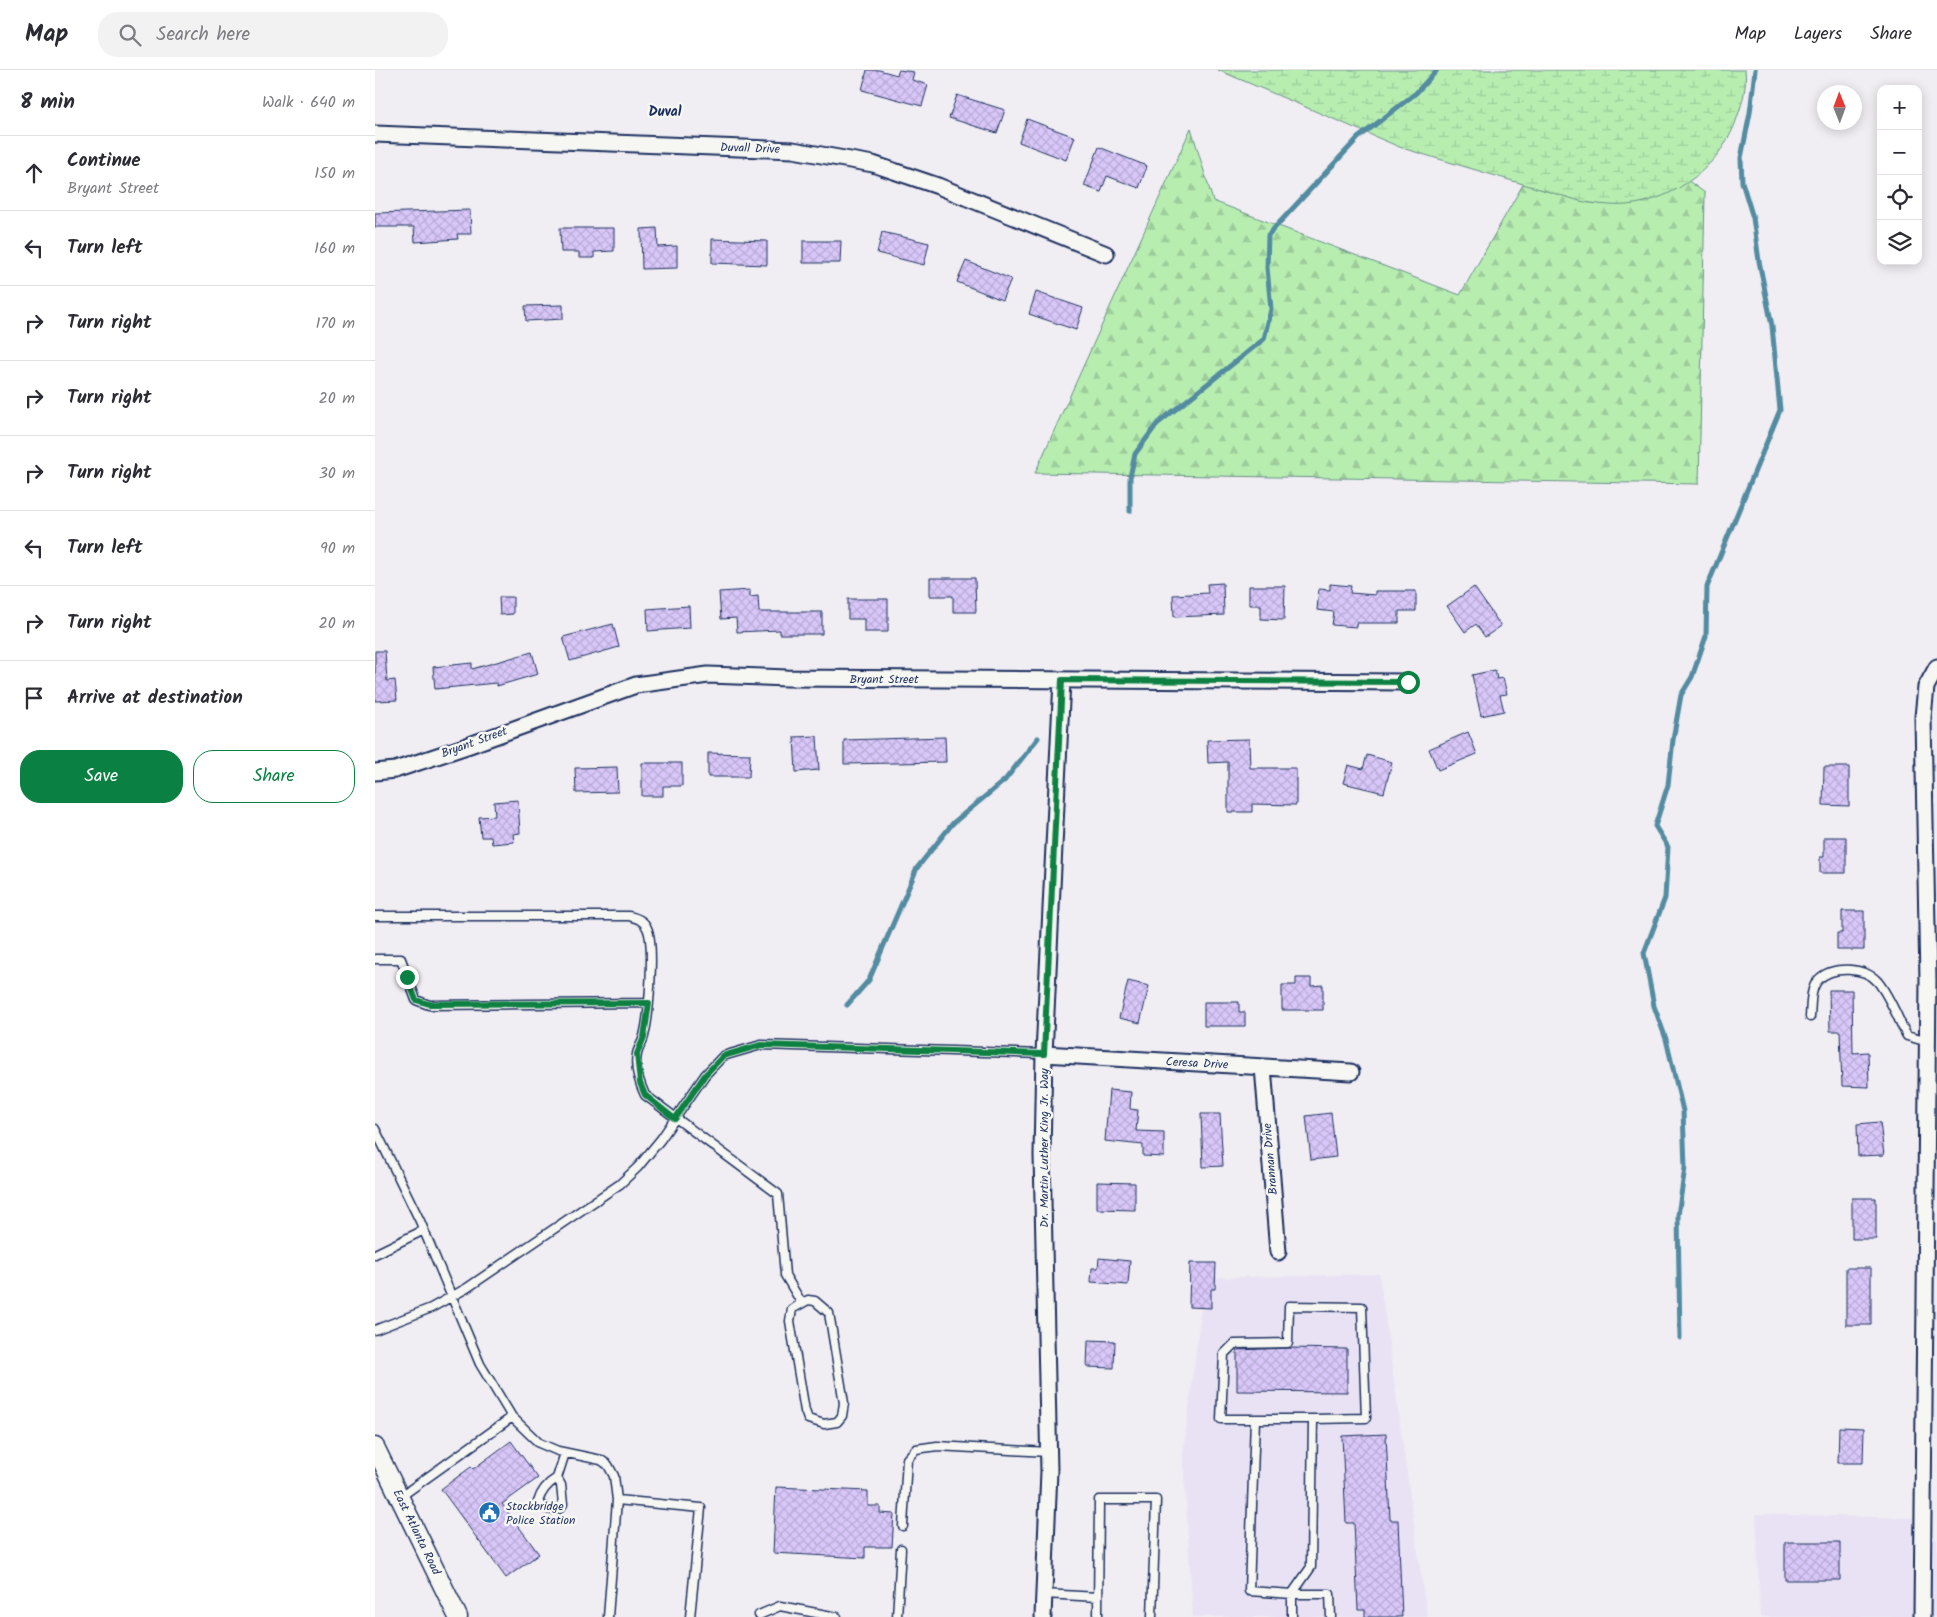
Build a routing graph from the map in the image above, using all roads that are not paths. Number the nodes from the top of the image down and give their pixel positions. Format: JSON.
{"nodes":[{"id":1,"x":375,"y":134,"type":"edge"},
{"id":2,"x":1106,"y":254,"type":"dead end"},
{"id":3,"x":1937,"y":667,"type":"edge"},
{"id":4,"x":1062,"y":680,"type":"junction"},
{"id":5,"x":1408,"y":682,"type":"dead end"},
{"id":6,"x":375,"y":772,"type":"edge"},
{"id":7,"x":375,"y":916,"type":"edge"},
{"id":8,"x":375,"y":960,"type":"edge"},
{"id":9,"x":1933,"y":980,"type":"edge"},
{"id":10,"x":649,"y":1003,"type":"junction"},
{"id":11,"x":1810,"y":1016,"type":"dead end"},
{"id":12,"x":1928,"y":1042,"type":"junction"},
{"id":13,"x":1044,"y":1054,"type":"junction"},
{"id":14,"x":1263,"y":1067,"type":"junction"},
{"id":15,"x":1351,"y":1072,"type":"dead end"},
{"id":16,"x":675,"y":1119,"type":"junction"},
{"id":17,"x":375,"y":1130,"type":"edge"},
{"id":18,"x":424,"y":1230,"type":"junction"},
{"id":19,"x":1278,"y":1252,"type":"dead end"},
{"id":20,"x":375,"y":1254,"type":"edge"},
{"id":21,"x":453,"y":1296,"type":"junction"},
{"id":22,"x":801,"y":1302,"type":"junction"},
{"id":23,"x":375,"y":1330,"type":"edge"},
{"id":24,"x":512,"y":1417,"type":"junction"},
{"id":25,"x":1255,"y":1419,"type":"junction"},
{"id":26,"x":1313,"y":1419,"type":"junction"},
{"id":27,"x":375,"y":1447,"type":"edge"},
{"id":28,"x":1049,"y":1452,"type":"junction"},
{"id":29,"x":565,"y":1453,"type":"junction"},
{"id":30,"x":557,"y":1478,"type":"dead end"},
{"id":31,"x":400,"y":1497,"type":"junction"},
{"id":32,"x":617,"y":1500,"type":"junction"},
{"id":33,"x":903,"y":1526,"type":"dead end"},
{"id":34,"x":901,"y":1548,"type":"dead end"},
{"id":35,"x":1044,"y":1594,"type":"junction"},
{"id":36,"x":1292,"y":1594,"type":"junction"},
{"id":37,"x":1098,"y":1597,"type":"junction"},
{"id":38,"x":759,"y":1615,"type":"dead end"},
{"id":39,"x":458,"y":1617,"type":"edge"},
{"id":40,"x":608,"y":1617,"type":"edge"},
{"id":41,"x":690,"y":1617,"type":"edge"},
{"id":42,"x":837,"y":1617,"type":"edge"},
{"id":43,"x":897,"y":1617,"type":"edge"},
{"id":44,"x":1043,"y":1617,"type":"edge"},
{"id":45,"x":1098,"y":1617,"type":"edge"},
{"id":46,"x":1152,"y":1617,"type":"edge"},
{"id":47,"x":1292,"y":1617,"type":"edge"},
{"id":48,"x":1331,"y":1617,"type":"edge"},
{"id":49,"x":1922,"y":1617,"type":"edge"}],
"edges":[{"from":1,"to":2,"type":"street","name":"Duvall Drive"},
{"from":3,"to":9,"type":"street"},
{"from":4,"to":5,"type":"street","name":"Bryant Street"},
{"from":4,"to":6,"type":"street","name":"Bryant Street"},
{"from":4,"to":13,"type":"street","name":"Dr. Martin Luther King Jr. Way"},
{"from":7,"to":10,"type":"lane"},
{"from":8,"to":10,"type":"lane"},
{"from":9,"to":12,"type":"street"},
{"from":10,"to":16,"type":"lane"},
{"from":11,"to":12,"type":"lane"},
{"from":12,"to":49,"type":"street"},
{"from":13,"to":14,"type":"street","name":"Ceresa Drive"},
{"from":13,"to":16,"type":"lane"},
{"from":13,"to":28,"type":"street","name":"Dr. Martin Luther King Jr. Way"},
{"from":14,"to":15,"type":"street","name":"Ceresa Drive"},
{"from":14,"to":19,"type":"street","name":"Brannan Drive"},
{"from":16,"to":21,"type":"lane"},
{"from":16,"to":22,"type":"lane"},
{"from":17,"to":18,"type":"lane"},
{"from":18,"to":20,"type":"lane"},
{"from":18,"to":21,"type":"lane"},
{"from":21,"to":23,"type":"lane"},
{"from":21,"to":24,"type":"lane"},
{"from":22,"to":22,"type":"lane"},
{"from":24,"to":29,"type":"lane"},
{"from":24,"to":31,"type":"lane"},
{"from":25,"to":26,"type":"lane"},
{"from":25,"to":26,"type":"lane"},
{"from":25,"to":36,"type":"lane"},
{"from":26,"to":36,"type":"lane"},
{"from":27,"to":31,"type":"street","name":"East Atlanta Road"},
{"from":28,"to":33,"type":"lane"},
{"from":28,"to":35,"type":"street","name":"Dr. Martin Luther King Jr. Way"},
{"from":29,"to":30,"type":"lane"},
{"from":29,"to":32,"type":"lane"},
{"from":31,"to":39,"type":"street","name":"East Atlanta Road"},
{"from":32,"to":40,"type":"lane"},
{"from":32,"to":41,"type":"lane"},
{"from":34,"to":43,"type":"lane"},
{"from":35,"to":37,"type":"lane"},
{"from":35,"to":44,"type":"street","name":"Dr. Martin Luther King Jr. Way"},
{"from":36,"to":47,"type":"lane"},
{"from":36,"to":48,"type":"lane"},
{"from":37,"to":45,"type":"lane"},
{"from":37,"to":46,"type":"lane"},
{"from":38,"to":42,"type":"lane"}]}
